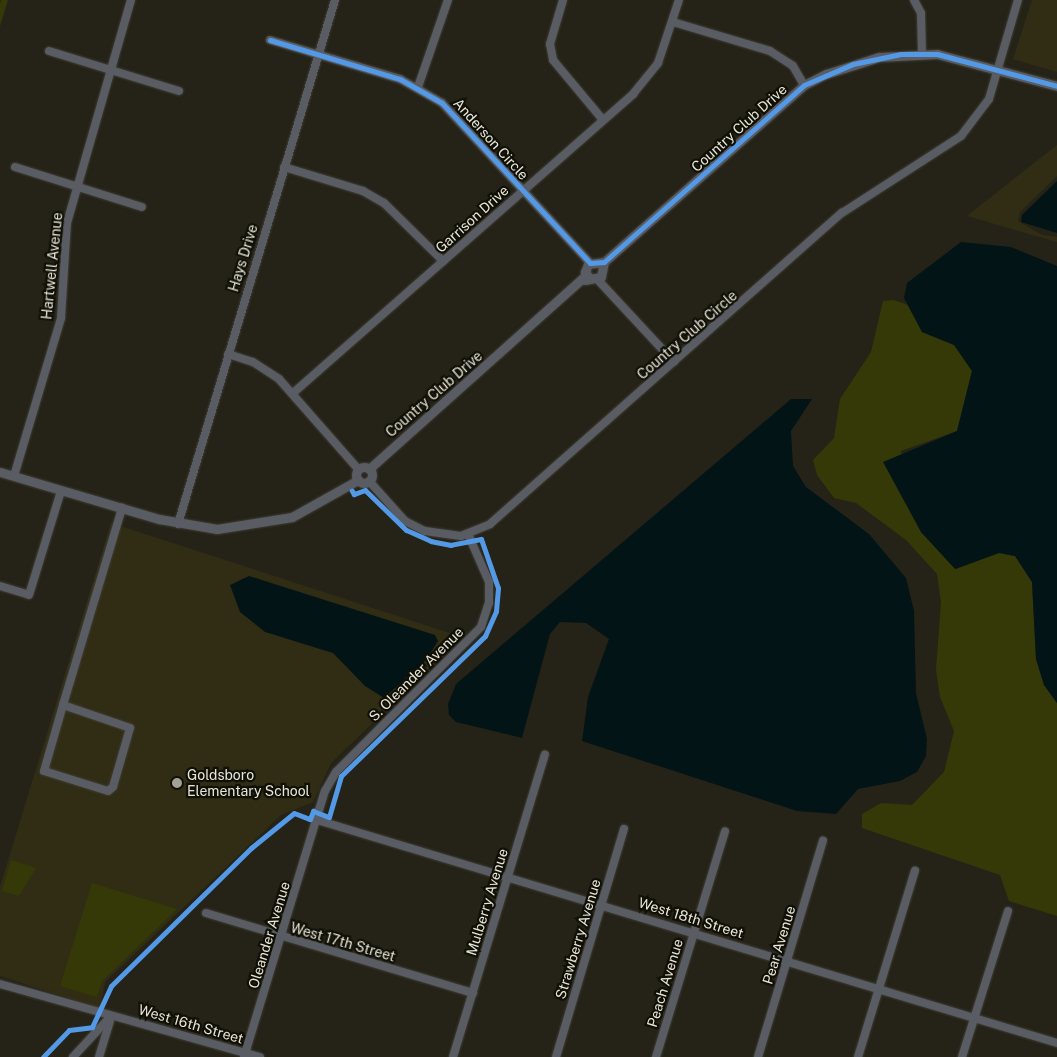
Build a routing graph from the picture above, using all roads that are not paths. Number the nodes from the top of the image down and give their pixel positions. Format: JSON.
{"nodes":[{"id":1,"x":130,"y":0,"type":"edge"},
{"id":2,"x":334,"y":0,"type":"edge"},
{"id":3,"x":448,"y":0,"type":"edge"},
{"id":4,"x":563,"y":0,"type":"edge"},
{"id":5,"x":679,"y":0,"type":"edge"},
{"id":6,"x":914,"y":0,"type":"edge"},
{"id":7,"x":1018,"y":0,"type":"edge"},
{"id":8,"x":673,"y":22,"type":"junction"},
{"id":9,"x":270,"y":40,"type":"dead end"},
{"id":10,"x":49,"y":51,"type":"dead end"},
{"id":11,"x":318,"y":54,"type":"junction"},
{"id":12,"x":922,"y":54,"type":"junction"},
{"id":13,"x":998,"y":68,"type":"junction"},
{"id":14,"x":112,"y":70,"type":"junction"},
{"id":15,"x":804,"y":85,"type":"junction"},
{"id":16,"x":418,"y":86,"type":"junction"},
{"id":17,"x":1057,"y":86,"type":"edge"},
{"id":18,"x":179,"y":90,"type":"dead end"},
{"id":19,"x":603,"y":120,"type":"junction"},
{"id":20,"x":284,"y":167,"type":"junction"},
{"id":21,"x":15,"y":168,"type":"dead end"},
{"id":22,"x":76,"y":188,"type":"junction"},
{"id":23,"x":522,"y":191,"type":"junction"},
{"id":24,"x":142,"y":207,"type":"dead end"},
{"id":25,"x":443,"y":261,"type":"junction"},
{"id":26,"x":594,"y":271,"type":"junction"},
{"id":27,"x":228,"y":354,"type":"junction"},
{"id":28,"x":674,"y":362,"type":"junction"},
{"id":29,"x":293,"y":394,"type":"junction"},
{"id":30,"x":358,"y":469,"type":"junction"},
{"id":31,"x":370,"y":469,"type":"junction"},
{"id":32,"x":0,"y":472,"type":"edge"},
{"id":33,"x":14,"y":476,"type":"junction"},
{"id":34,"x":358,"y":480,"type":"junction"},
{"id":35,"x":369,"y":481,"type":"junction"},
{"id":36,"x":61,"y":490,"type":"junction"},
{"id":37,"x":122,"y":508,"type":"junction"},
{"id":38,"x":178,"y":524,"type":"junction"},
{"id":39,"x":468,"y":534,"type":"junction"},
{"id":40,"x":0,"y":586,"type":"edge"},
{"id":41,"x":63,"y":705,"type":"junction"},
{"id":42,"x":545,"y":755,"type":"dead end"},
{"id":43,"x":317,"y":820,"type":"junction"},
{"id":44,"x":624,"y":829,"type":"dead end"},
{"id":45,"x":725,"y":831,"type":"dead end"},
{"id":46,"x":823,"y":841,"type":"dead end"},
{"id":47,"x":915,"y":870,"type":"dead end"},
{"id":48,"x":508,"y":876,"type":"junction"},
{"id":49,"x":601,"y":904,"type":"junction"},
{"id":50,"x":1008,"y":911,"type":"dead end"},
{"id":51,"x":206,"y":913,"type":"dead end"},
{"id":52,"x":694,"y":932,"type":"junction"},
{"id":53,"x":282,"y":937,"type":"junction"},
{"id":54,"x":787,"y":961,"type":"junction"},
{"id":55,"x":0,"y":984,"type":"edge"},
{"id":56,"x":879,"y":988,"type":"junction"},
{"id":57,"x":473,"y":993,"type":"junction"},
{"id":58,"x":112,"y":1016,"type":"junction"},
{"id":59,"x":974,"y":1018,"type":"junction"},
{"id":60,"x":1057,"y":1043,"type":"edge"},
{"id":61,"x":245,"y":1055,"type":"edge"},
{"id":62,"x":73,"y":1057,"type":"edge"},
{"id":63,"x":99,"y":1057,"type":"edge"},
{"id":64,"x":260,"y":1057,"type":"edge"},
{"id":65,"x":454,"y":1057,"type":"edge"},
{"id":66,"x":556,"y":1057,"type":"edge"},
{"id":67,"x":656,"y":1057,"type":"edge"},
{"id":68,"x":758,"y":1057,"type":"edge"},
{"id":69,"x":858,"y":1057,"type":"edge"},
{"id":70,"x":962,"y":1057,"type":"edge"}],
"edges":[{"from":1,"to":14,"type":"street","name":"Hartwell Avenue"},
{"from":2,"to":11,"type":"street","name":"Hays Drive"},
{"from":3,"to":16,"type":"street"},
{"from":4,"to":19,"type":"street"},
{"from":5,"to":8,"type":"street","name":"Garrison Drive"},
{"from":6,"to":12,"type":"street"},
{"from":7,"to":13,"type":"street","name":"Country Club Circle"},
{"from":8,"to":15,"type":"street"},
{"from":8,"to":19,"type":"street","name":"Garrison Drive"},
{"from":9,"to":11,"type":"street","name":"Anderson Circle"},
{"from":10,"to":14,"type":"street"},
{"from":11,"to":16,"type":"street","name":"Anderson Circle"},
{"from":11,"to":20,"type":"street","name":"Hays Drive"},
{"from":12,"to":13,"type":"street","name":"Country Club Drive"},
{"from":12,"to":15,"type":"street","name":"Country Club Drive"},
{"from":13,"to":17,"type":"street","name":"Country Club Drive"},
{"from":13,"to":28,"type":"street","name":"Country Club Circle"},
{"from":14,"to":18,"type":"street"},
{"from":14,"to":22,"type":"street","name":"Hartwell Avenue"},
{"from":15,"to":26,"type":"street","name":"Country Club Drive"},
{"from":16,"to":23,"type":"street","name":"Anderson Circle"},
{"from":19,"to":23,"type":"street","name":"Garrison Drive"},
{"from":20,"to":25,"type":"street"},
{"from":20,"to":27,"type":"street","name":"Hays Drive"},
{"from":21,"to":22,"type":"street"},
{"from":22,"to":24,"type":"street"},
{"from":22,"to":33,"type":"street","name":"Hartwell Avenue"},
{"from":23,"to":25,"type":"street","name":"Garrison Drive"},
{"from":23,"to":26,"type":"street","name":"Anderson Circle"},
{"from":25,"to":29,"type":"street","name":"Garrison Drive"},
{"from":26,"to":28,"type":"street","name":"Anderson Circle"},
{"from":26,"to":31,"type":"street","name":"Country Club Drive"},
{"from":27,"to":29,"type":"street"},
{"from":27,"to":38,"type":"street","name":"Hays Drive"},
{"from":28,"to":39,"type":"street","name":"Country Club Circle"},
{"from":29,"to":30,"type":"street"},
{"from":30,"to":31,"type":"street"},
{"from":30,"to":34,"type":"street"},
{"from":31,"to":35,"type":"street"},
{"from":32,"to":33,"type":"street"},
{"from":33,"to":36,"type":"street"},
{"from":34,"to":35,"type":"street"},
{"from":34,"to":38,"type":"street"},
{"from":35,"to":39,"type":"street","name":"Country Club Circle"},
{"from":36,"to":37,"type":"street"},
{"from":36,"to":40,"type":"street"},
{"from":37,"to":38,"type":"street"},
{"from":37,"to":41,"type":"street"},
{"from":39,"to":43,"type":"street","name":"S. Oleander Avenue"},
{"from":41,"to":41,"type":"street"},
{"from":42,"to":48,"type":"street","name":"Mulberry Avenue"},
{"from":43,"to":48,"type":"street","name":"West 18th Street"},
{"from":43,"to":53,"type":"street","name":"Oleander Avenue"},
{"from":44,"to":49,"type":"street","name":"Strawberry Avenue"},
{"from":45,"to":52,"type":"street","name":"Peach Avenue"},
{"from":46,"to":54,"type":"street","name":"Pear Avenue"},
{"from":47,"to":56,"type":"street"},
{"from":48,"to":49,"type":"street","name":"West 18th Street"},
{"from":48,"to":57,"type":"street","name":"Mulberry Avenue"},
{"from":49,"to":52,"type":"street","name":"West 18th Street"},
{"from":49,"to":66,"type":"street","name":"Strawberry Avenue"},
{"from":50,"to":59,"type":"street"},
{"from":51,"to":53,"type":"street","name":"West 17th Street"},
{"from":52,"to":54,"type":"street","name":"West 18th Street"},
{"from":52,"to":67,"type":"street","name":"Peach Avenue"},
{"from":53,"to":57,"type":"street","name":"West 17th Street"},
{"from":53,"to":61,"type":"street","name":"Oleander Avenue"},
{"from":54,"to":56,"type":"street","name":"West 18th Street"},
{"from":54,"to":68,"type":"street","name":"Pear Avenue"},
{"from":55,"to":58,"type":"street","name":"West 16th Street"},
{"from":56,"to":59,"type":"street","name":"West 18th Street"},
{"from":56,"to":69,"type":"street"},
{"from":57,"to":65,"type":"street","name":"Mulberry Avenue"},
{"from":58,"to":61,"type":"street","name":"West 16th Street"},
{"from":58,"to":62,"type":"street"},
{"from":58,"to":63,"type":"street"},
{"from":59,"to":60,"type":"street","name":"West 18th Street"},
{"from":59,"to":70,"type":"street"},
{"from":61,"to":64,"type":"street","name":"West 16th Street"}]}
